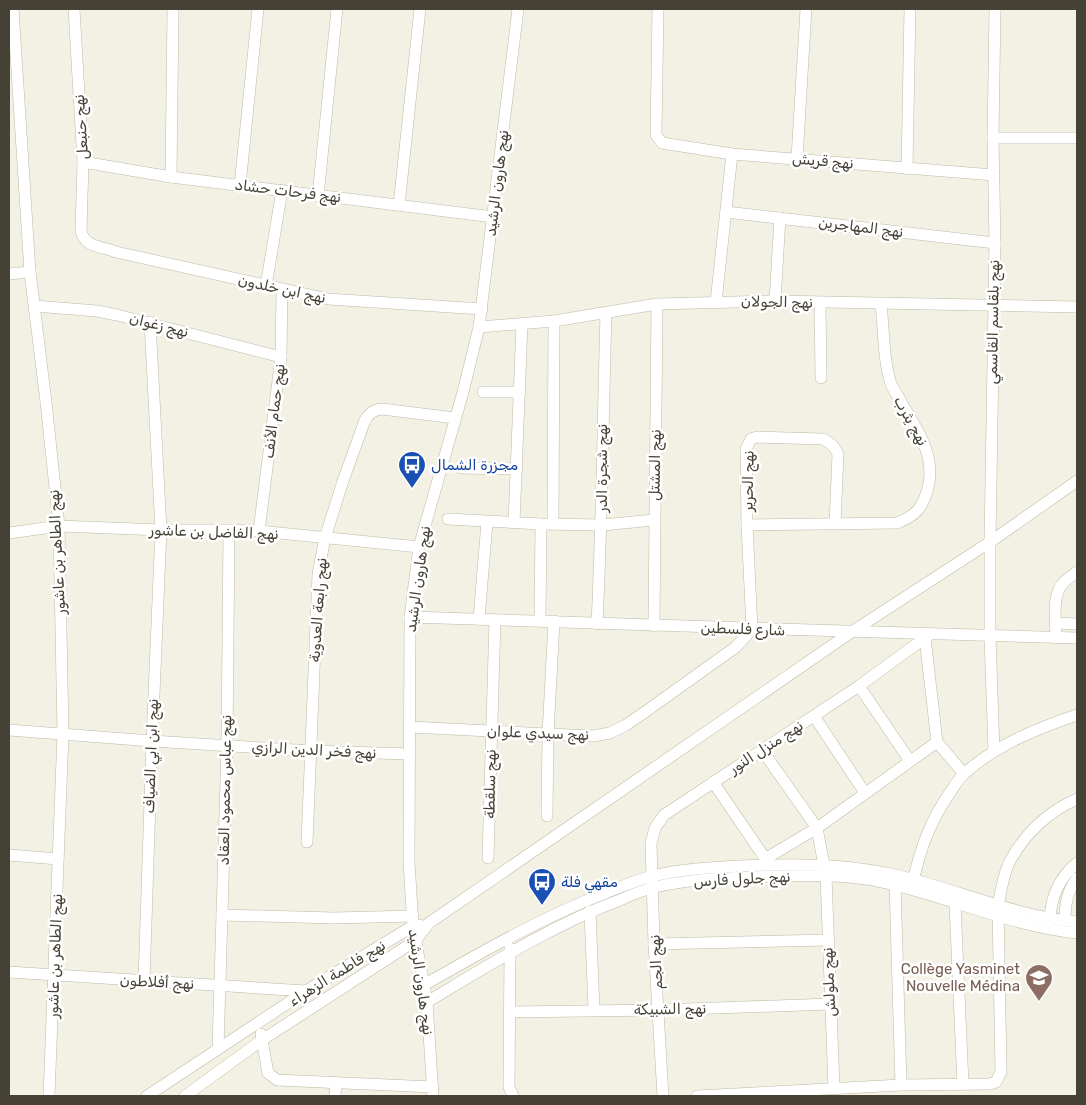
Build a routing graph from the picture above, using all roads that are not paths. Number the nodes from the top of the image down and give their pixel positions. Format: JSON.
{"nodes":[{"id":1,"x":12,"y":9,"type":"edge"},
{"id":2,"x":74,"y":9,"type":"edge"},
{"id":3,"x":173,"y":9,"type":"edge"},
{"id":4,"x":258,"y":9,"type":"edge"},
{"id":5,"x":337,"y":9,"type":"edge"},
{"id":6,"x":420,"y":9,"type":"edge"},
{"id":7,"x":518,"y":9,"type":"edge"},
{"id":8,"x":658,"y":9,"type":"edge"},
{"id":9,"x":806,"y":9,"type":"edge"},
{"id":10,"x":910,"y":9,"type":"edge"},
{"id":11,"x":995,"y":9,"type":"edge"},
{"id":12,"x":13,"y":57,"type":"edge"},
{"id":13,"x":993,"y":138,"type":"junction"},
{"id":14,"x":1077,"y":138,"type":"edge"},
{"id":15,"x":732,"y":154,"type":"junction"},
{"id":16,"x":797,"y":158,"type":"junction"},
{"id":17,"x":83,"y":162,"type":"junction"},
{"id":18,"x":908,"y":169,"type":"junction"},
{"id":19,"x":994,"y":175,"type":"junction"},
{"id":20,"x":172,"y":177,"type":"junction"},
{"id":21,"x":240,"y":185,"type":"junction"},
{"id":22,"x":282,"y":190,"type":"junction"},
{"id":23,"x":318,"y":196,"type":"junction"},
{"id":24,"x":399,"y":205,"type":"junction"},
{"id":25,"x":726,"y":212,"type":"junction"},
{"id":26,"x":493,"y":217,"type":"junction"},
{"id":27,"x":780,"y":218,"type":"junction"},
{"id":28,"x":87,"y":243,"type":"joint"},
{"id":29,"x":995,"y":243,"type":"junction"},
{"id":30,"x":30,"y":272,"type":"junction"},
{"id":31,"x":9,"y":274,"type":"edge"},
{"id":32,"x":266,"y":286,"type":"junction"},
{"id":33,"x":282,"y":290,"type":"junction"},
{"id":34,"x":775,"y":301,"type":"junction"},
{"id":35,"x":716,"y":302,"type":"junction"},
{"id":36,"x":820,"y":303,"type":"junction"},
{"id":37,"x":657,"y":304,"type":"junction"},
{"id":38,"x":882,"y":304,"type":"junction"},
{"id":39,"x":34,"y":306,"type":"junction"},
{"id":40,"x":994,"y":306,"type":"junction"},
{"id":41,"x":1077,"y":307,"type":"edge"},
{"id":42,"x":482,"y":310,"type":"junction"},
{"id":43,"x":606,"y":313,"type":"junction"},
{"id":44,"x":554,"y":321,"type":"junction"},
{"id":45,"x":150,"y":322,"type":"junction"},
{"id":46,"x":522,"y":324,"type":"junction"},
{"id":47,"x":479,"y":327,"type":"junction"},
{"id":48,"x":281,"y":356,"type":"junction"},
{"id":49,"x":821,"y":378,"type":"dead end"},
{"id":50,"x":483,"y":392,"type":"dead end"},
{"id":51,"x":520,"y":392,"type":"junction"},
{"id":52,"x":455,"y":418,"type":"junction"},
{"id":53,"x":461,"y":468,"type":"dead end"},
{"id":54,"x":517,"y":469,"type":"junction"},
{"id":55,"x":1077,"y":481,"type":"edge"},
{"id":56,"x":448,"y":520,"type":"dead end"},
{"id":57,"x":654,"y":520,"type":"junction"},
{"id":58,"x":487,"y":522,"type":"junction"},
{"id":59,"x":514,"y":523,"type":"junction"},
{"id":60,"x":547,"y":524,"type":"junction"},
{"id":61,"x":835,"y":524,"type":"junction"},
{"id":62,"x":602,"y":525,"type":"junction"},
{"id":63,"x":747,"y":525,"type":"junction"},
{"id":64,"x":58,"y":526,"type":"junction"},
{"id":65,"x":161,"y":530,"type":"junction"},
{"id":66,"x":229,"y":530,"type":"junction"},
{"id":67,"x":259,"y":531,"type":"junction"},
{"id":68,"x":9,"y":533,"type":"edge"},
{"id":69,"x":325,"y":538,"type":"junction"},
{"id":70,"x":990,"y":542,"type":"junction"},
{"id":71,"x":420,"y":547,"type":"junction"},
{"id":72,"x":1077,"y":572,"type":"edge"},
{"id":73,"x":410,"y":617,"type":"junction"},
{"id":74,"x":479,"y":619,"type":"junction"},
{"id":75,"x":494,"y":620,"type":"junction"},
{"id":76,"x":540,"y":620,"type":"junction"},
{"id":77,"x":554,"y":621,"type":"junction"},
{"id":78,"x":1056,"y":623,"type":"junction"},
{"id":79,"x":597,"y":624,"type":"junction"},
{"id":80,"x":1077,"y":624,"type":"edge"},
{"id":81,"x":654,"y":626,"type":"junction"},
{"id":82,"x":752,"y":629,"type":"junction"},
{"id":83,"x":853,"y":631,"type":"junction"},
{"id":84,"x":927,"y":636,"type":"junction"},
{"id":85,"x":990,"y":636,"type":"junction"},
{"id":86,"x":1056,"y":638,"type":"junction"},
{"id":87,"x":1077,"y":638,"type":"edge"},
{"id":88,"x":859,"y":686,"type":"junction"},
{"id":89,"x":1077,"y":715,"type":"edge"},
{"id":90,"x":814,"y":716,"type":"junction"},
{"id":91,"x":410,"y":727,"type":"junction"},
{"id":92,"x":9,"y":730,"type":"edge"},
{"id":93,"x":491,"y":732,"type":"junction"},
{"id":94,"x":63,"y":734,"type":"junction"},
{"id":95,"x":548,"y":734,"type":"junction"},
{"id":96,"x":152,"y":741,"type":"junction"},
{"id":97,"x":937,"y":742,"type":"junction"},
{"id":98,"x":227,"y":745,"type":"junction"},
{"id":99,"x":762,"y":750,"type":"junction"},
{"id":100,"x":311,"y":751,"type":"junction"},
{"id":101,"x":994,"y":751,"type":"junction"},
{"id":102,"x":409,"y":754,"type":"junction"},
{"id":103,"x":910,"y":761,"type":"junction"},
{"id":104,"x":964,"y":774,"type":"junction"},
{"id":105,"x":713,"y":782,"type":"junction"},
{"id":106,"x":865,"y":793,"type":"junction"},
{"id":107,"x":1077,"y":799,"type":"edge"},
{"id":108,"x":547,"y":816,"type":"dead end"},
{"id":109,"x":817,"y":828,"type":"junction"},
{"id":110,"x":308,"y":842,"type":"dead end"},
{"id":111,"x":9,"y":855,"type":"edge"},
{"id":112,"x":58,"y":858,"type":"junction"},
{"id":113,"x":488,"y":858,"type":"dead end"},
{"id":114,"x":767,"y":862,"type":"junction"},
{"id":115,"x":1077,"y":863,"type":"edge"},
{"id":116,"x":825,"y":870,"type":"junction"},
{"id":117,"x":1077,"y":878,"type":"edge"},
{"id":118,"x":653,"y":882,"type":"junction"},
{"id":119,"x":895,"y":884,"type":"junction"},
{"id":120,"x":912,"y":884,"type":"junction"},
{"id":121,"x":955,"y":904,"type":"junction"},
{"id":122,"x":590,"y":910,"type":"junction"},
{"id":123,"x":998,"y":911,"type":"junction"},
{"id":124,"x":222,"y":915,"type":"junction"},
{"id":125,"x":1050,"y":919,"type":"junction"},
{"id":126,"x":413,"y":921,"type":"junction"},
{"id":127,"x":1065,"y":921,"type":"junction"},
{"id":128,"x":1077,"y":922,"type":"edge"},
{"id":129,"x":429,"y":923,"type":"junction"},
{"id":130,"x":1077,"y":933,"type":"edge"},
{"id":131,"x":510,"y":936,"type":"junction"},
{"id":132,"x":827,"y":940,"type":"junction"},
{"id":133,"x":415,"y":941,"type":"junction"},
{"id":134,"x":654,"y":944,"type":"junction"},
{"id":135,"x":510,"y":953,"type":"junction"},
{"id":136,"x":9,"y":972,"type":"edge"},
{"id":137,"x":54,"y":976,"type":"junction"},
{"id":138,"x":144,"y":982,"type":"junction"},
{"id":139,"x":424,"y":985,"type":"junction"},
{"id":140,"x":219,"y":986,"type":"junction"},
{"id":141,"x":306,"y":991,"type":"junction"},
{"id":142,"x":427,"y":1002,"type":"junction"},
{"id":143,"x":830,"y":1004,"type":"junction"},
{"id":144,"x":594,"y":1010,"type":"junction"},
{"id":145,"x":659,"y":1010,"type":"junction"},
{"id":146,"x":511,"y":1012,"type":"junction"},
{"id":147,"x":260,"y":1023,"type":"junction"},
{"id":148,"x":262,"y":1040,"type":"junction"},
{"id":149,"x":218,"y":1049,"type":"junction"},
{"id":150,"x":194,"y":1066,"type":"junction"},
{"id":151,"x":336,"y":1083,"type":"junction"},
{"id":152,"x":962,"y":1084,"type":"junction"},
{"id":153,"x":901,"y":1085,"type":"junction"},
{"id":154,"x":834,"y":1088,"type":"junction"},
{"id":155,"x":198,"y":1092,"type":"edge"},
{"id":156,"x":433,"y":1092,"type":"edge"},
{"id":157,"x":49,"y":1096,"type":"edge"},
{"id":158,"x":147,"y":1096,"type":"edge"},
{"id":159,"x":184,"y":1096,"type":"edge"},
{"id":160,"x":335,"y":1096,"type":"edge"},
{"id":161,"x":513,"y":1096,"type":"edge"},
{"id":162,"x":663,"y":1096,"type":"edge"},
{"id":163,"x":697,"y":1096,"type":"edge"}],
"edges":[{"from":1,"to":12,"type":"street","name":"نهج الطاهر بن عاشور"},
{"from":2,"to":17,"type":"street","name":"نهج حنبعل"},
{"from":3,"to":20,"type":"street"},
{"from":4,"to":21,"type":"street"},
{"from":5,"to":23,"type":"street"},
{"from":6,"to":24,"type":"street"},
{"from":7,"to":26,"type":"street","name":"نهج هارون الرشيد"},
{"from":8,"to":15,"type":"street","name":"نهج قريش"},
{"from":9,"to":16,"type":"street"},
{"from":10,"to":18,"type":"street"},
{"from":11,"to":13,"type":"street","name":"نهج بلقاسم القاسمي"},
{"from":12,"to":30,"type":"street","name":"نهج الطاهر بن عاشور"},
{"from":13,"to":14,"type":"street"},
{"from":13,"to":19,"type":"street","name":"نهج بلقاسم القاسمي"},
{"from":15,"to":16,"type":"street","name":"نهج قريش"},
{"from":15,"to":25,"type":"street"},
{"from":16,"to":18,"type":"street","name":"نهج قريش"},
{"from":17,"to":20,"type":"street","name":"نهج فرحات حشاد"},
{"from":17,"to":28,"type":"street","name":"نهج حنبعل"},
{"from":18,"to":19,"type":"street","name":"نهج قريش"},
{"from":19,"to":29,"type":"street","name":"نهج بلقاسم القاسمي"},
{"from":20,"to":21,"type":"street","name":"نهج فرحات حشاد"},
{"from":21,"to":22,"type":"street","name":"نهج فرحات حشاد"},
{"from":22,"to":23,"type":"street","name":"نهج فرحات حشاد"},
{"from":22,"to":32,"type":"street"},
{"from":23,"to":24,"type":"street","name":"نهج فرحات حشاد"},
{"from":24,"to":26,"type":"street","name":"نهج فرحات حشاد"},
{"from":25,"to":27,"type":"street","name":"نهج المهاجرين"},
{"from":25,"to":35,"type":"street"},
{"from":26,"to":42,"type":"street","name":"نهج هارون الرشيد"},
{"from":27,"to":29,"type":"street","name":"نهج المهاجرين"},
{"from":27,"to":34,"type":"street"},
{"from":28,"to":32,"type":"street","name":"نهج ابن خلدون"},
{"from":29,"to":40,"type":"street","name":"نهج بلقاسم القاسمي"},
{"from":30,"to":31,"type":"street"},
{"from":30,"to":39,"type":"street","name":"نهج الطاهر بن عاشور"},
{"from":32,"to":33,"type":"street","name":"نهج ابن خلدون"},
{"from":33,"to":42,"type":"street","name":"نهج ابن خلدون"},
{"from":33,"to":48,"type":"street","name":"نهج حمام الأنف"},
{"from":34,"to":35,"type":"street","name":"نهج الجولان"},
{"from":34,"to":36,"type":"street","name":"نهج الجولان"},
{"from":35,"to":37,"type":"street","name":"نهج الجولان"},
{"from":36,"to":38,"type":"street","name":"نهج الجولان"},
{"from":36,"to":49,"type":"street"},
{"from":37,"to":43,"type":"street","name":"نهج الجولان"},
{"from":37,"to":57,"type":"street","name":"نهج المشتل"},
{"from":38,"to":40,"type":"street","name":"نهج الجولان"},
{"from":38,"to":61,"type":"street","name":"نهج يثرب"},
{"from":39,"to":45,"type":"street","name":"نهج زغوان"},
{"from":39,"to":64,"type":"street","name":"نهج الطاهر بن عاشور"},
{"from":40,"to":41,"type":"street","name":"نهج الجولان"},
{"from":40,"to":70,"type":"street","name":"نهج بلقاسم القاسمي"},
{"from":42,"to":47,"type":"street","name":"نهج هارون الرشيد"},
{"from":43,"to":44,"type":"street","name":"نهج الجولان"},
{"from":43,"to":62,"type":"street","name":"نهج شجرة الدر"},
{"from":44,"to":46,"type":"street","name":"نهج الجولان"},
{"from":44,"to":60,"type":"street"},
{"from":45,"to":48,"type":"street","name":"نهج زغوان"},
{"from":45,"to":65,"type":"street","name":"نهج ابن ابي الضياف"},
{"from":46,"to":47,"type":"street","name":"نهج الجولان"},
{"from":46,"to":51,"type":"street"},
{"from":47,"to":52,"type":"street","name":"نهج هارون الرشيد"},
{"from":48,"to":67,"type":"street","name":"نهج حمام الأنف"},
{"from":50,"to":51,"type":"street"},
{"from":51,"to":54,"type":"street"},
{"from":52,"to":69,"type":"street","name":"نهج رابعة العدوية"},
{"from":52,"to":71,"type":"street","name":"نهج هارون الرشيد"},
{"from":53,"to":54,"type":"street"},
{"from":54,"to":59,"type":"street"},
{"from":55,"to":70,"type":"street"},
{"from":56,"to":58,"type":"street"},
{"from":57,"to":62,"type":"street"},
{"from":57,"to":81,"type":"street","name":"نهج المشتل"},
{"from":58,"to":59,"type":"street"},
{"from":58,"to":74,"type":"street"},
{"from":59,"to":60,"type":"street"},
{"from":60,"to":62,"type":"street"},
{"from":60,"to":76,"type":"street"},
{"from":61,"to":63,"type":"street","name":"نهج يثرب"},
{"from":61,"to":63,"type":"street","name":"نهج الحرير"},
{"from":62,"to":79,"type":"street","name":"نهج شجرة الدر"},
{"from":63,"to":82,"type":"street","name":"نهج الحرير"},
{"from":64,"to":65,"type":"street","name":"نهج الفاضل بن عاشور"},
{"from":64,"to":68,"type":"street","name":"نهج الفاضل بن عاشور"},
{"from":64,"to":94,"type":"street","name":"نهج الطاهر بن عاشور"},
{"from":65,"to":66,"type":"street","name":"نهج الفاضل بن عاشور"},
{"from":65,"to":96,"type":"street","name":"نهج ابن ابي الضياف"},
{"from":66,"to":67,"type":"street","name":"نهج الفاضل بن عاشور"},
{"from":66,"to":98,"type":"street","name":"نهج عباس محمود العقاد"},
{"from":67,"to":69,"type":"street","name":"نهج الفاضل بن عاشور"},
{"from":69,"to":71,"type":"street","name":"نهج الفاضل بن عاشور"},
{"from":69,"to":100,"type":"street","name":"نهج رابعة العدوية"},
{"from":70,"to":83,"type":"street"},
{"from":70,"to":85,"type":"street","name":"نهج بلقاسم القاسمي"},
{"from":71,"to":73,"type":"street","name":"نهج هارون الرشيد"},
{"from":72,"to":78,"type":"street"},
{"from":73,"to":74,"type":"street","name":"شارع فلسطين"},
{"from":73,"to":91,"type":"street","name":"نهج هارون الرشيد"},
{"from":74,"to":75,"type":"street","name":"شارع فلسطين"},
{"from":75,"to":76,"type":"street","name":"شارع فلسطين"},
{"from":75,"to":93,"type":"street","name":"نهج سلقطة"},
{"from":76,"to":77,"type":"street","name":"شارع فلسطين"},
{"from":77,"to":79,"type":"street","name":"شارع فلسطين"},
{"from":77,"to":95,"type":"street"},
{"from":78,"to":80,"type":"street"},
{"from":78,"to":86,"type":"street"},
{"from":79,"to":81,"type":"street","name":"شارع فلسطين"},
{"from":81,"to":82,"type":"street","name":"شارع فلسطين"},
{"from":82,"to":83,"type":"street","name":"شارع فلسطين"},
{"from":82,"to":95,"type":"street","name":"نهج سيدي علوان"},
{"from":83,"to":84,"type":"street","name":"شارع فلسطين"},
{"from":83,"to":129,"type":"street"},
{"from":84,"to":85,"type":"street","name":"شارع فلسطين"},
{"from":84,"to":88,"type":"street","name":"نهج منزل النور"},
{"from":84,"to":97,"type":"street"},
{"from":85,"to":86,"type":"street","name":"شارع فلسطين"},
{"from":85,"to":101,"type":"street","name":"نهج بلقاسم القاسمي"},
{"from":86,"to":87,"type":"street","name":"شارع فلسطين"},
{"from":88,"to":90,"type":"street","name":"نهج منزل النور"},
{"from":88,"to":103,"type":"street"},
{"from":89,"to":101,"type":"street"},
{"from":90,"to":99,"type":"street","name":"نهج منزل النور"},
{"from":90,"to":106,"type":"street"},
{"from":91,"to":93,"type":"street","name":"نهج سيدي علوان"},
{"from":91,"to":102,"type":"street","name":"نهج هارون الرشيد"},
{"from":92,"to":94,"type":"street","name":"نهج فخر الدين الرازي"},
{"from":93,"to":95,"type":"street","name":"نهج سيدي علوان"},
{"from":93,"to":113,"type":"street","name":"نهج سلقطة"},
{"from":94,"to":96,"type":"street","name":"نهج فخر الدين الرازي"},
{"from":94,"to":112,"type":"street","name":"نهج الطاهر بن عاشور"},
{"from":95,"to":108,"type":"street"},
{"from":96,"to":98,"type":"street","name":"نهج فخر الدين الرازي"},
{"from":96,"to":138,"type":"street","name":"نهج ابن ابي الضياف"},
{"from":97,"to":103,"type":"street"},
{"from":97,"to":104,"type":"street"},
{"from":98,"to":100,"type":"street","name":"نهج فخر الدين الرازي"},
{"from":98,"to":124,"type":"street","name":"نهج عباس محمود العقاد"},
{"from":99,"to":105,"type":"street","name":"نهج منزل النور"},
{"from":99,"to":109,"type":"street"},
{"from":100,"to":102,"type":"street","name":"نهج فخر الدين الرازي"},
{"from":100,"to":110,"type":"street","name":"نهج رابعة العدوية"},
{"from":101,"to":104,"type":"street"},
{"from":102,"to":126,"type":"street","name":"نهج هارون الرشيد"},
{"from":103,"to":106,"type":"street"},
{"from":104,"to":120,"type":"street"},
{"from":105,"to":114,"type":"street"},
{"from":105,"to":118,"type":"street","name":"نهج منزل النور"},
{"from":106,"to":109,"type":"street"},
{"from":107,"to":123,"type":"street"},
{"from":109,"to":114,"type":"street"},
{"from":109,"to":116,"type":"street","name":"نهج ملولش"},
{"from":111,"to":112,"type":"street"},
{"from":112,"to":137,"type":"street","name":"نهج الطاهر بن عاشور"},
{"from":114,"to":116,"type":"street","name":"نهج جلول فارس"},
{"from":114,"to":118,"type":"street","name":"نهج جلول فارس"},
{"from":115,"to":125,"type":"street"},
{"from":116,"to":118,"type":"street","name":"نهج جلول فارس"},
{"from":116,"to":119,"type":"street","name":"نهج جلول فارس"},
{"from":116,"to":120,"type":"street","name":"نهج جلول فارس"},
{"from":116,"to":132,"type":"street","name":"نهج ملولش"},
{"from":117,"to":127,"type":"street"},
{"from":118,"to":122,"type":"street","name":"نهج جلول فارس"},
{"from":118,"to":131,"type":"street","name":"نهج جلول فارس"},
{"from":118,"to":134,"type":"street","name":"نهج الجم"},
{"from":119,"to":120,"type":"street","name":"نهج جلول فارس"},
{"from":119,"to":153,"type":"street"},
{"from":120,"to":121,"type":"street","name":"نهج جلول فارس"},
{"from":120,"to":123,"type":"street","name":"نهج جلول فارس"},
{"from":121,"to":123,"type":"street","name":"نهج جلول فارس"},
{"from":121,"to":152,"type":"street"},
{"from":122,"to":135,"type":"street","name":"نهج جلول فارس"},
{"from":122,"to":144,"type":"street"},
{"from":123,"to":125,"type":"street","name":"نهج جلول فارس"},
{"from":123,"to":130,"type":"street","name":"نهج جلول فارس"},
{"from":123,"to":152,"type":"street"},
{"from":124,"to":126,"type":"street"},
{"from":124,"to":140,"type":"street","name":"نهج عباس محمود العقاد"},
{"from":125,"to":127,"type":"street","name":"نهج جلول فارس"},
{"from":126,"to":129,"type":"street","name":"نهج فاطمة الزهراء"},
{"from":126,"to":133,"type":"street","name":"نهج هارون الرشيد"},
{"from":126,"to":141,"type":"street","name":"نهج فاطمة الزهراء"},
{"from":127,"to":128,"type":"street","name":"نهج جلول فارس"},
{"from":129,"to":133,"type":"street","name":"نهج فاطمة الزهراء"},
{"from":131,"to":135,"type":"street"},
{"from":131,"to":139,"type":"street","name":"نهج جلول فارس"},
{"from":132,"to":134,"type":"street"},
{"from":132,"to":143,"type":"street","name":"نهج ملولش"},
{"from":133,"to":139,"type":"street","name":"نهج هارون الرشيد"},
{"from":133,"to":148,"type":"street","name":"نهج فاطمة الزهراء"},
{"from":134,"to":145,"type":"street","name":"نهج الجم"},
{"from":135,"to":142,"type":"street","name":"نهج جلول فارس"},
{"from":135,"to":146,"type":"street"},
{"from":136,"to":137,"type":"street","name":"نهج أفلاطون"},
{"from":137,"to":138,"type":"street","name":"نهج أفلاطون"},
{"from":137,"to":157,"type":"street","name":"نهج الطاهر بن عاشور"},
{"from":138,"to":140,"type":"street","name":"نهج أفلاطون"},
{"from":139,"to":142,"type":"street","name":"نهج هارون الرشيد"},
{"from":140,"to":141,"type":"street","name":"نهج أفلاطون"},
{"from":140,"to":149,"type":"street","name":"نهج عباس محمود العقاد"},
{"from":141,"to":147,"type":"street","name":"نهج فاطمة الزهراء"},
{"from":142,"to":156,"type":"street","name":"نهج هارون الرشيد"},
{"from":143,"to":145,"type":"street","name":"نهج الشبيكة"},
{"from":143,"to":154,"type":"street","name":"نهج ملولش"},
{"from":144,"to":145,"type":"street","name":"نهج الشبيكة"},
{"from":144,"to":146,"type":"street","name":"نهج الشبيكة"},
{"from":145,"to":162,"type":"street","name":"نهج الجم"},
{"from":146,"to":161,"type":"street"},
{"from":147,"to":148,"type":"street"},
{"from":147,"to":149,"type":"street","name":"نهج فاطمة الزهراء"},
{"from":148,"to":151,"type":"street"},
{"from":148,"to":155,"type":"street","name":"نهج فاطمة الزهراء"},
{"from":149,"to":150,"type":"street","name":"نهج فاطمة الزهراء"},
{"from":150,"to":155,"type":"street"},
{"from":150,"to":158,"type":"street","name":"نهج فاطمة الزهراء"},
{"from":151,"to":156,"type":"street"},
{"from":151,"to":160,"type":"street"},
{"from":152,"to":153,"type":"street"},
{"from":153,"to":154,"type":"street"},
{"from":154,"to":163,"type":"street"},
{"from":155,"to":159,"type":"street","name":"نهج فاطمة الزهراء"}]}
